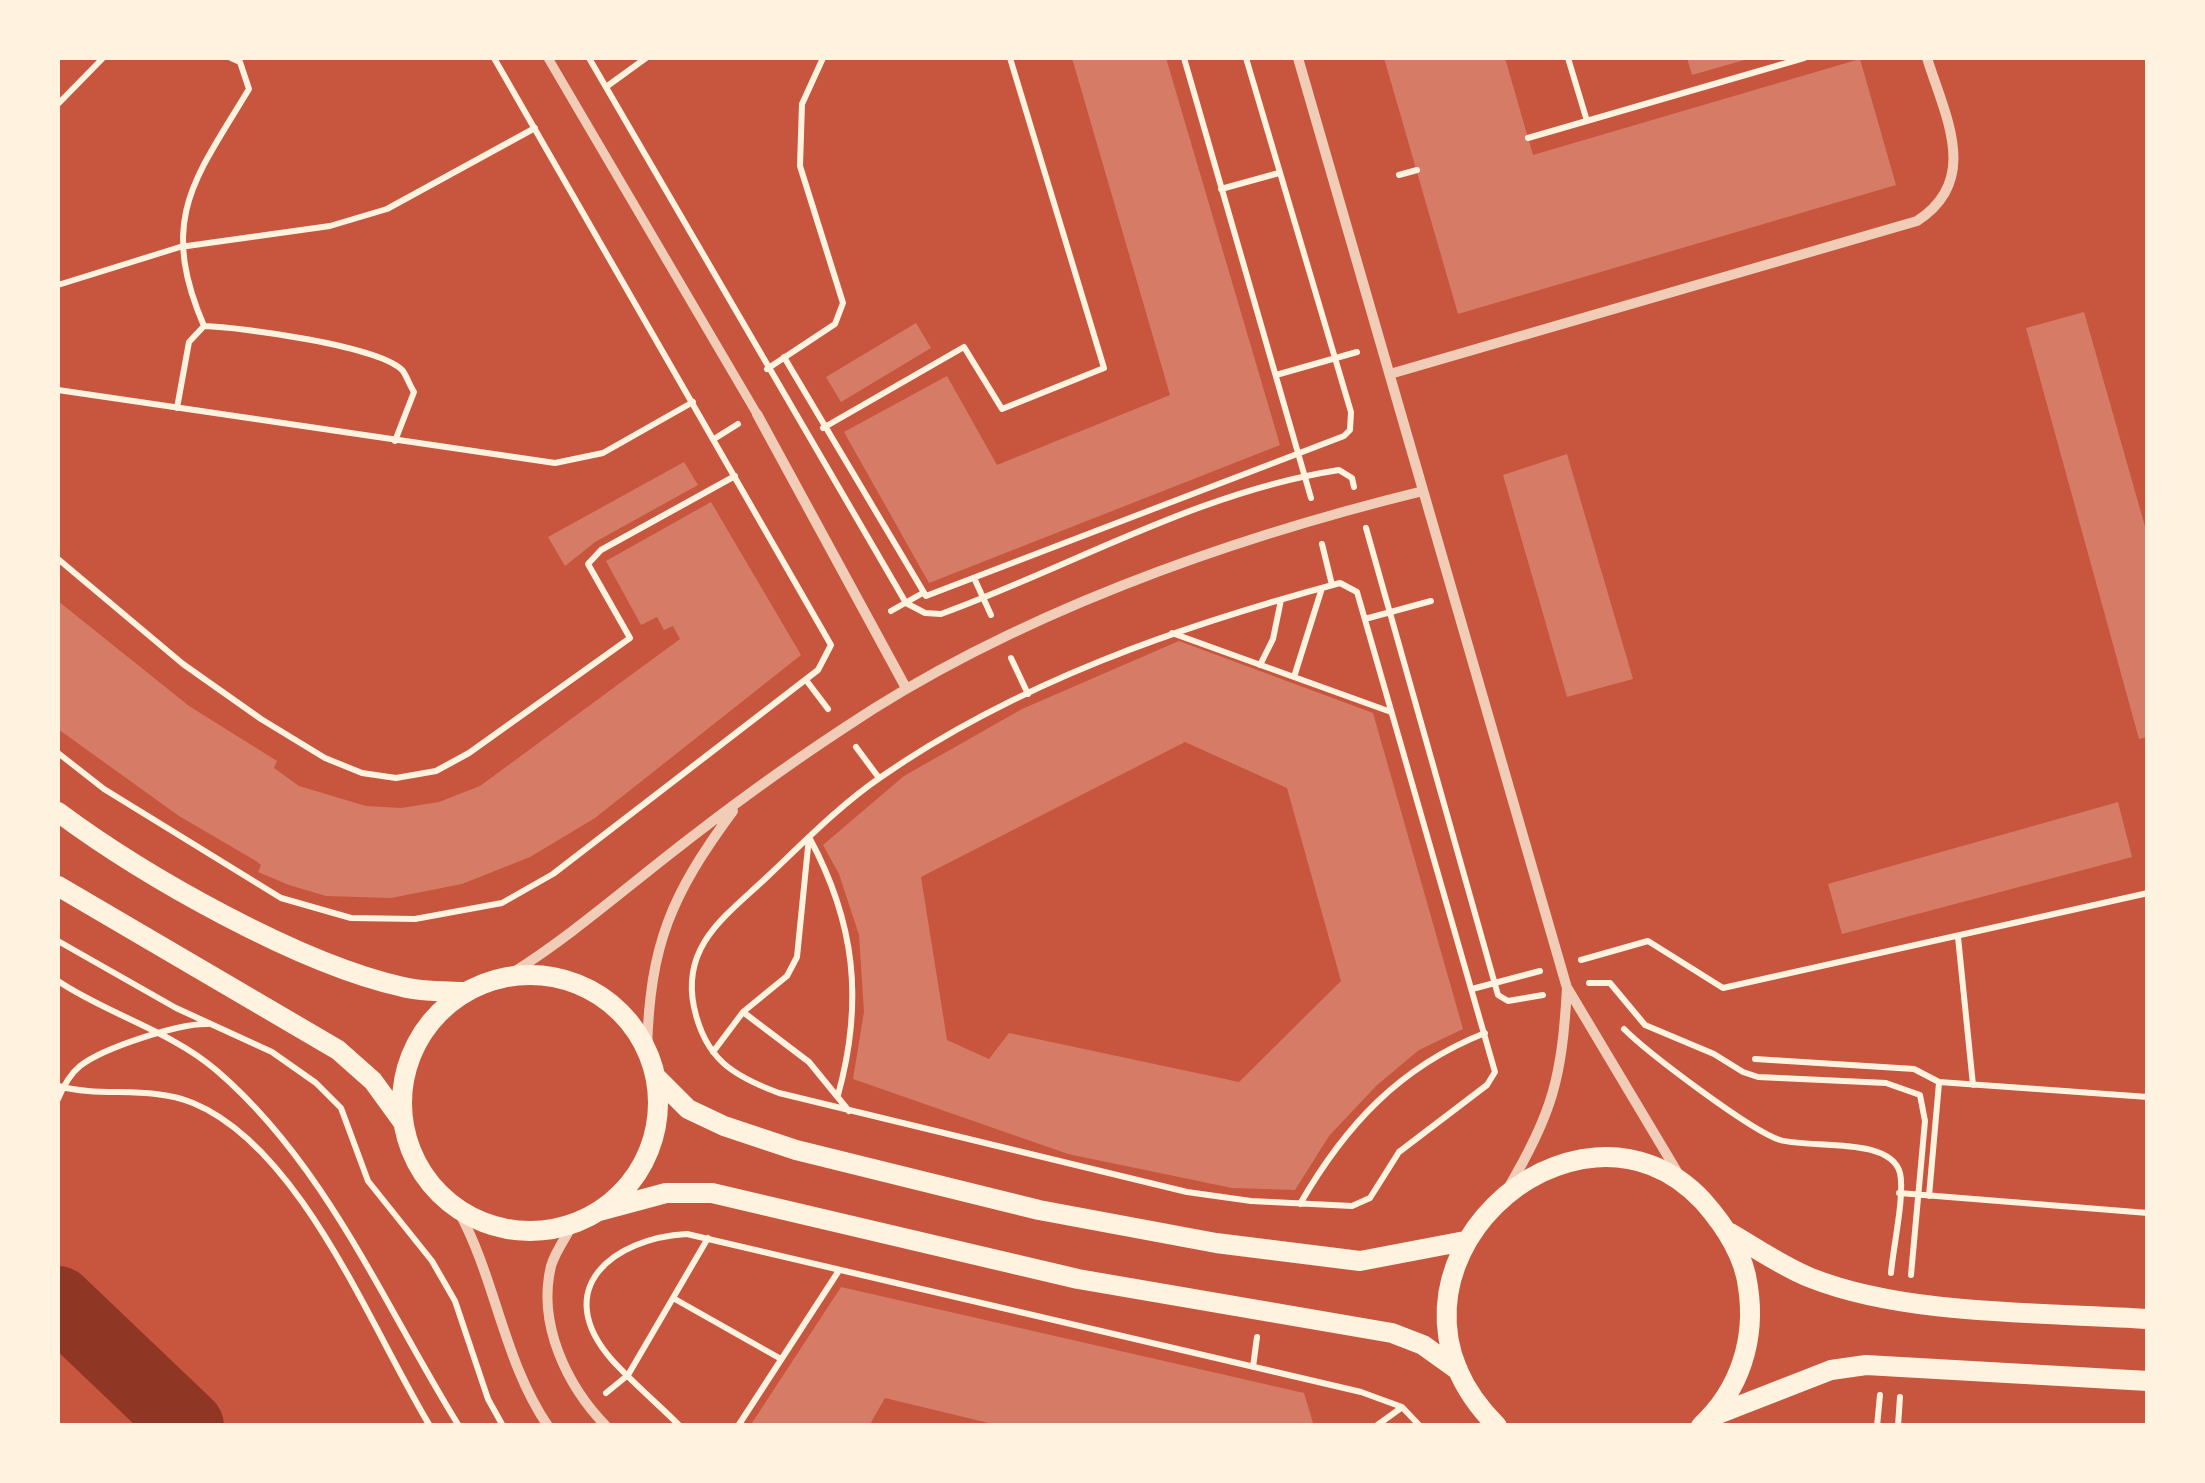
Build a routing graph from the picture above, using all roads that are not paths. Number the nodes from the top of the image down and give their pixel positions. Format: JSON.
{"nodes":[{"id":1,"x":548,"y":58,"type":"edge"},
{"id":2,"x":1298,"y":58,"type":"edge"},
{"id":3,"x":1927,"y":58,"type":"edge"},
{"id":4,"x":1390,"y":374,"type":"junction"},
{"id":5,"x":756,"y":414,"type":"joint"},
{"id":6,"x":1422,"y":490,"type":"junction"},
{"id":7,"x":906,"y":688,"type":"junction"},
{"id":8,"x":740,"y":802,"type":"junction"},
{"id":9,"x":58,"y":812,"type":"edge"},
{"id":10,"x":58,"y":886,"type":"edge"},
{"id":11,"x":509,"y":975,"type":"junction"},
{"id":12,"x":1567,"y":988,"type":"junction"},
{"id":13,"x":464,"y":992,"type":"junction"},
{"id":14,"x":647,"y":1049,"type":"junction"},
{"id":15,"x":656,"y":1077,"type":"junction"},
{"id":16,"x":402,"y":1121,"type":"junction"},
{"id":17,"x":1686,"y":1186,"type":"junction"},
{"id":18,"x":1505,"y":1193,"type":"junction"},
{"id":19,"x":458,"y":1210,"type":"junction"},
{"id":20,"x":599,"y":1212,"type":"junction"},
{"id":21,"x":574,"y":1224,"type":"junction"},
{"id":22,"x":1728,"y":1232,"type":"junction"},
{"id":23,"x":1465,"y":1241,"type":"junction"},
{"id":24,"x":2148,"y":1319,"type":"edge"},
{"id":25,"x":1458,"y":1370,"type":"junction"},
{"id":26,"x":2148,"y":1381,"type":"edge"},
{"id":27,"x":1489,"y":1421,"type":"edge"},
{"id":28,"x":1706,"y":1421,"type":"edge"},
{"id":29,"x":548,"y":1426,"type":"edge"},
{"id":30,"x":606,"y":1426,"type":"edge"}],
"edges":[{"from":1,"to":5,"type":"street"},
{"from":2,"to":4,"type":"street"},
{"from":3,"to":4,"type":"street"},
{"from":4,"to":6,"type":"street"},
{"from":5,"to":7,"type":"street"},
{"from":6,"to":7,"type":"street"},
{"from":6,"to":12,"type":"street"},
{"from":7,"to":8,"type":"street"},
{"from":8,"to":11,"type":"street"},
{"from":8,"to":14,"type":"street"},
{"from":9,"to":13,"type":"main road"},
{"from":10,"to":16,"type":"main road"},
{"from":11,"to":13,"type":"main road"},
{"from":11,"to":14,"type":"main road"},
{"from":12,"to":17,"type":"street"},
{"from":12,"to":18,"type":"street"},
{"from":13,"to":16,"type":"main road"},
{"from":14,"to":15,"type":"main road"},
{"from":15,"to":20,"type":"main road"},
{"from":15,"to":23,"type":"main road"},
{"from":16,"to":19,"type":"main road"},
{"from":17,"to":18,"type":"main road"},
{"from":17,"to":22,"type":"main road"},
{"from":18,"to":23,"type":"main road"},
{"from":19,"to":21,"type":"main road"},
{"from":19,"to":29,"type":"street"},
{"from":20,"to":21,"type":"main road"},
{"from":20,"to":25,"type":"main road"},
{"from":21,"to":30,"type":"street"},
{"from":22,"to":24,"type":"main road"},
{"from":22,"to":28,"type":"main road"},
{"from":23,"to":25,"type":"main road"},
{"from":25,"to":27,"type":"main road"},
{"from":26,"to":28,"type":"main road"}]}
